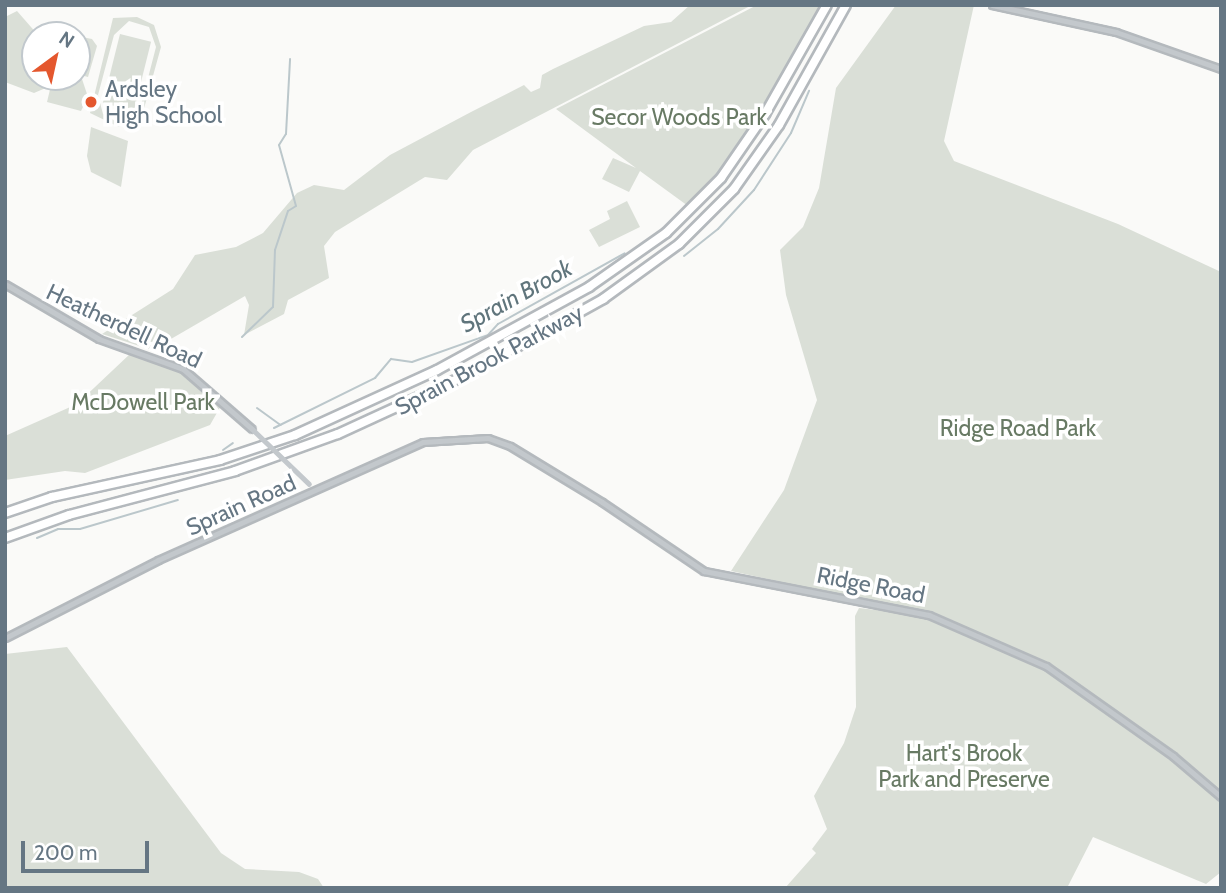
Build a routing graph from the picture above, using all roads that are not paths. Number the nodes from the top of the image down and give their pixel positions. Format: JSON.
{"nodes":[{"id":1,"x":827,"y":5,"type":"edge"},
{"id":2,"x":846,"y":5,"type":"edge"},
{"id":3,"x":992,"y":5,"type":"edge"},
{"id":4,"x":1221,"y":69,"type":"edge"},
{"id":5,"x":5,"y":284,"type":"edge"},
{"id":6,"x":499,"y":441,"type":"joint"},
{"id":7,"x":316,"y":491,"type":"junction"},
{"id":8,"x":5,"y":513,"type":"edge"},
{"id":9,"x":5,"y":538,"type":"edge"},
{"id":10,"x":5,"y":638,"type":"edge"},
{"id":11,"x":1221,"y":797,"type":"edge"}],
"edges":[{"from":1,"to":8,"type":"highway","name":"Sprain Brook Parkway"},
{"from":2,"to":9,"type":"highway","name":"Sprain Brook Parkway"},
{"from":3,"to":4,"type":"street"},
{"from":5,"to":7,"type":"street","name":"Heatherdell Road","bridge":true},
{"from":6,"to":7,"type":"street","name":"Sprain Road"},
{"from":6,"to":11,"type":"street","name":"Ridge Road"},
{"from":7,"to":10,"type":"street","name":"Sprain Road"}]}
